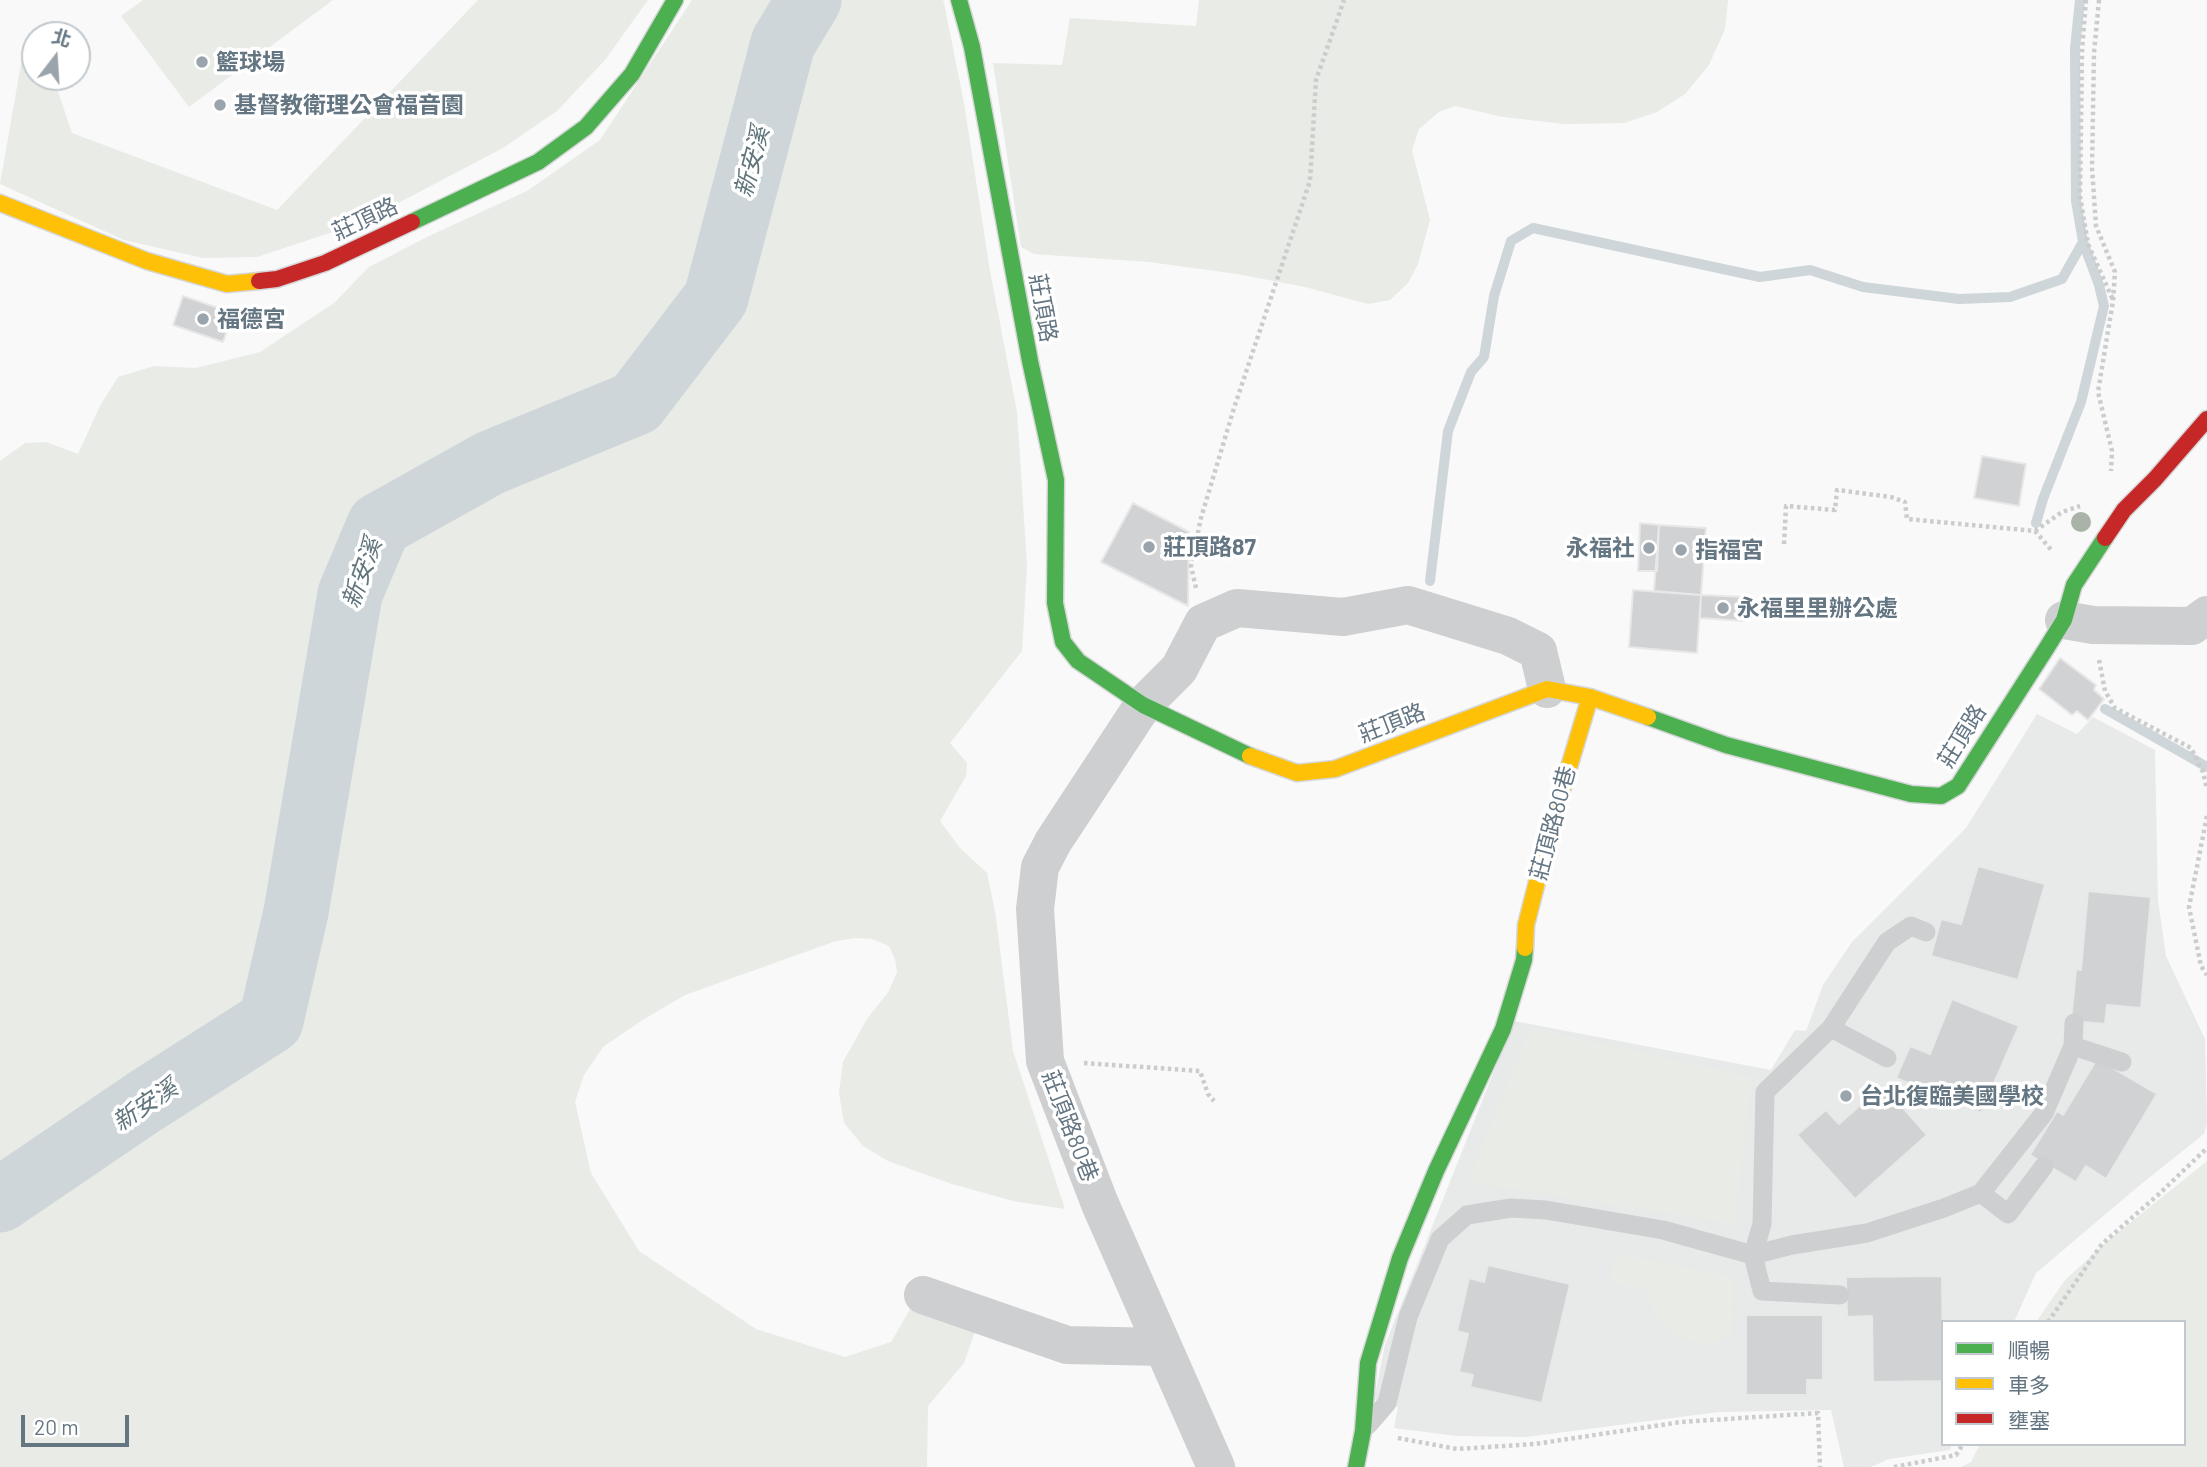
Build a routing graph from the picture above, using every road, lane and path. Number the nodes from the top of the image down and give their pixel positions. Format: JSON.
{"nodes":[{"id":1,"x":675,"y":0,"type":"edge"},
{"id":2,"x":959,"y":0,"type":"edge"},
{"id":3,"x":1344,"y":0,"type":"edge"},
{"id":4,"x":2086,"y":0,"type":"edge"},
{"id":5,"x":2099,"y":0,"type":"edge"},
{"id":6,"x":0,"y":203,"type":"edge"},
{"id":7,"x":2113,"y":301,"type":"junction"},
{"id":8,"x":2207,"y":419,"type":"edge"},
{"id":9,"x":2108,"y":496,"type":"junction"},
{"id":10,"x":2124,"y":510,"type":"junction"},
{"id":11,"x":2035,"y":531,"type":"junction"},
{"id":12,"x":1784,"y":544,"type":"dead end"},
{"id":13,"x":2077,"y":610,"type":"junction"},
{"id":14,"x":2207,"y":615,"type":"edge"},
{"id":15,"x":1203,"y":623,"type":"junction"},
{"id":16,"x":1547,"y":690,"type":"junction"},
{"id":17,"x":1590,"y":697,"type":"junction"},
{"id":18,"x":1143,"y":705,"type":"junction"},
{"id":19,"x":2207,"y":789,"type":"edge"},
{"id":20,"x":2207,"y":816,"type":"edge"},
{"id":21,"x":1926,"y":932,"type":"dead end"},
{"id":22,"x":2207,"y":975,"type":"edge"},
{"id":23,"x":2074,"y":1023,"type":"dead end"},
{"id":24,"x":1831,"y":1028,"type":"junction"},
{"id":25,"x":2073,"y":1046,"type":"junction"},
{"id":26,"x":1887,"y":1058,"type":"dead end"},
{"id":27,"x":1045,"y":1061,"type":"junction"},
{"id":28,"x":2122,"y":1062,"type":"dead end"},
{"id":29,"x":1214,"y":1101,"type":"dead end"},
{"id":30,"x":2207,"y":1148,"type":"edge"},
{"id":31,"x":2044,"y":1166,"type":"dead end"},
{"id":32,"x":1981,"y":1194,"type":"junction"},
{"id":33,"x":1753,"y":1255,"type":"junction"},
{"id":34,"x":923,"y":1295,"type":"dead end"},
{"id":35,"x":1840,"y":1295,"type":"dead end"},
{"id":36,"x":2049,"y":1320,"type":"edge"},
{"id":37,"x":1163,"y":1347,"type":"junction"},
{"id":38,"x":1363,"y":1431,"type":"junction"},
{"id":39,"x":1963,"y":1446,"type":"edge"},
{"id":40,"x":1216,"y":1467,"type":"edge"},
{"id":41,"x":1356,"y":1467,"type":"edge"},
{"id":42,"x":1820,"y":1467,"type":"edge"},
{"id":43,"x":1894,"y":1467,"type":"edge"}],
"edges":[{"from":1,"to":6,"type":"street","name":"莊頂路"},
{"from":2,"to":18,"type":"street","name":"莊頂路"},
{"from":3,"to":15,"type":"path"},
{"from":4,"to":7,"type":"path"},
{"from":5,"to":7,"type":"path"},
{"from":7,"to":9,"type":"path"},
{"from":8,"to":10,"type":"street","name":"莊頂路"},
{"from":9,"to":10,"type":"path"},
{"from":9,"to":11,"type":"path"},
{"from":10,"to":13,"type":"street","name":"莊頂路"},
{"from":11,"to":12,"type":"path"},
{"from":11,"to":13,"type":"path"},
{"from":13,"to":14,"type":"street"},
{"from":13,"to":17,"type":"street","name":"莊頂路"},
{"from":13,"to":19,"type":"path"},
{"from":15,"to":16,"type":"street"},
{"from":15,"to":18,"type":"street","name":"莊頂路80巷"},
{"from":16,"to":17,"type":"street","name":"莊頂路"},
{"from":16,"to":18,"type":"street","name":"莊頂路"},
{"from":17,"to":38,"type":"street","name":"莊頂路80巷"},
{"from":18,"to":27,"type":"street","name":"莊頂路80巷"},
{"from":20,"to":22,"type":"path"},
{"from":21,"to":24,"type":"lane"},
{"from":23,"to":25,"type":"lane"},
{"from":24,"to":26,"type":"lane"},
{"from":24,"to":33,"type":"lane"},
{"from":25,"to":28,"type":"lane"},
{"from":25,"to":32,"type":"lane"},
{"from":27,"to":29,"type":"path"},
{"from":27,"to":37,"type":"street","name":"莊頂路80巷"},
{"from":30,"to":36,"type":"path"},
{"from":31,"to":32,"type":"lane"},
{"from":32,"to":33,"type":"lane"},
{"from":33,"to":35,"type":"lane"},
{"from":33,"to":38,"type":"lane"},
{"from":34,"to":37,"type":"street"},
{"from":37,"to":40,"type":"street","name":"莊頂路80巷"},
{"from":38,"to":41,"type":"street","name":"莊頂路80巷"},
{"from":38,"to":42,"type":"path"},
{"from":39,"to":43,"type":"path"}]}
